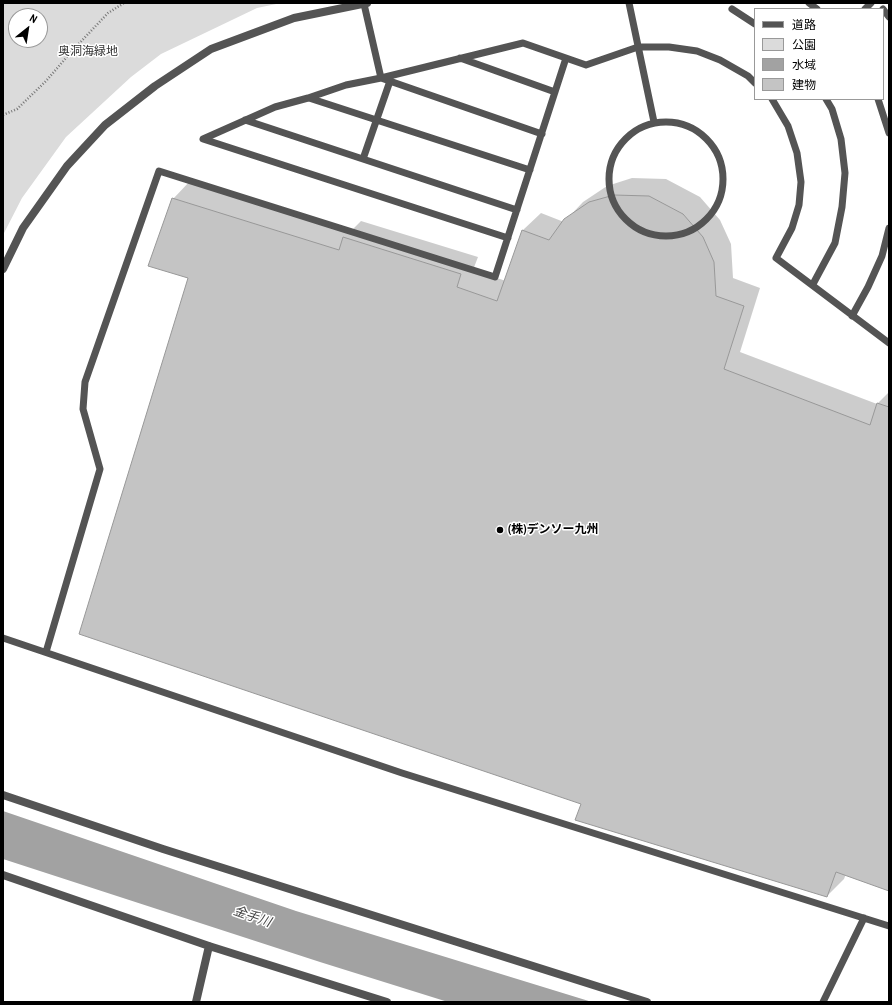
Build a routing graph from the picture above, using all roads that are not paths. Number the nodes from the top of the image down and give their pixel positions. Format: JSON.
{"nodes":[{"id":1,"x":365,"y":3,"type":"edge"},
{"id":2,"x":629,"y":3,"type":"edge"},
{"id":3,"x":732,"y":9,"type":"dead end"},
{"id":4,"x":754,"y":23,"type":"edge"},
{"id":5,"x":638,"y":47,"type":"junction"},
{"id":6,"x":460,"y":58,"type":"junction"},
{"id":7,"x":566,"y":58,"type":"junction"},
{"id":8,"x":381,"y":78,"type":"junction"},
{"id":9,"x":390,"y":81,"type":"junction"},
{"id":10,"x":754,"y":82,"type":"edge"},
{"id":11,"x":555,"y":92,"type":"junction"},
{"id":12,"x":308,"y":98,"type":"junction"},
{"id":13,"x":773,"y":100,"type":"edge"},
{"id":14,"x":827,"y":100,"type":"edge"},
{"id":15,"x":878,"y":100,"type":"edge"},
{"id":16,"x":245,"y":120,"type":"junction"},
{"id":17,"x":376,"y":120,"type":"junction"},
{"id":18,"x":654,"y":122,"type":"junction"},
{"id":19,"x":889,"y":133,"type":"edge"},
{"id":20,"x":542,"y":134,"type":"junction"},
{"id":21,"x":363,"y":159,"type":"junction"},
{"id":22,"x":530,"y":170,"type":"junction"},
{"id":23,"x":517,"y":210,"type":"junction"},
{"id":24,"x":889,"y":228,"type":"edge"},
{"id":25,"x":508,"y":238,"type":"junction"},
{"id":26,"x":3,"y":269,"type":"edge"},
{"id":27,"x":813,"y":284,"type":"junction"},
{"id":28,"x":852,"y":316,"type":"junction"},
{"id":29,"x":889,"y":343,"type":"edge"},
{"id":30,"x":3,"y":638,"type":"edge"},
{"id":31,"x":46,"y":652,"type":"junction"},
{"id":32,"x":3,"y":795,"type":"edge"},
{"id":33,"x":3,"y":875,"type":"edge"},
{"id":34,"x":864,"y":918,"type":"junction"},
{"id":35,"x":889,"y":926,"type":"edge"},
{"id":36,"x":209,"y":946,"type":"junction"},
{"id":37,"x":196,"y":1002,"type":"edge"},
{"id":38,"x":387,"y":1002,"type":"edge"},
{"id":39,"x":646,"y":1002,"type":"edge"},
{"id":40,"x":823,"y":1002,"type":"edge"}],
"edges":[{"from":1,"to":8,"type":"lane"},
{"from":1,"to":26,"type":"street"},
{"from":2,"to":5,"type":"lane"},
{"from":3,"to":4,"type":"lane"},
{"from":5,"to":7,"type":"lane"},
{"from":5,"to":10,"type":"lane"},
{"from":5,"to":18,"type":"lane"},
{"from":6,"to":7,"type":"lane"},
{"from":6,"to":8,"type":"lane"},
{"from":6,"to":11,"type":"lane"},
{"from":7,"to":11,"type":"lane"},
{"from":8,"to":9,"type":"lane"},
{"from":8,"to":12,"type":"lane"},
{"from":9,"to":17,"type":"lane"},
{"from":9,"to":20,"type":"lane"},
{"from":11,"to":20,"type":"lane"},
{"from":12,"to":16,"type":"lane"},
{"from":12,"to":17,"type":"lane"},
{"from":13,"to":27,"type":"lane"},
{"from":14,"to":27,"type":"lane"},
{"from":15,"to":19,"type":"lane"},
{"from":16,"to":21,"type":"lane"},
{"from":16,"to":25,"type":"lane"},
{"from":17,"to":21,"type":"lane"},
{"from":17,"to":22,"type":"lane"},
{"from":18,"to":18,"type":"lane"},
{"from":20,"to":22,"type":"lane"},
{"from":21,"to":23,"type":"lane"},
{"from":22,"to":23,"type":"lane"},
{"from":23,"to":25,"type":"lane"},
{"from":24,"to":28,"type":"lane"},
{"from":25,"to":31,"type":"lane"},
{"from":27,"to":28,"type":"lane"},
{"from":28,"to":29,"type":"lane"},
{"from":30,"to":31,"type":"lane"},
{"from":31,"to":34,"type":"lane"},
{"from":32,"to":39,"type":"street"},
{"from":33,"to":36,"type":"street"},
{"from":34,"to":35,"type":"lane"},
{"from":34,"to":40,"type":"lane"},
{"from":36,"to":37,"type":"street"},
{"from":36,"to":38,"type":"street"}]}
